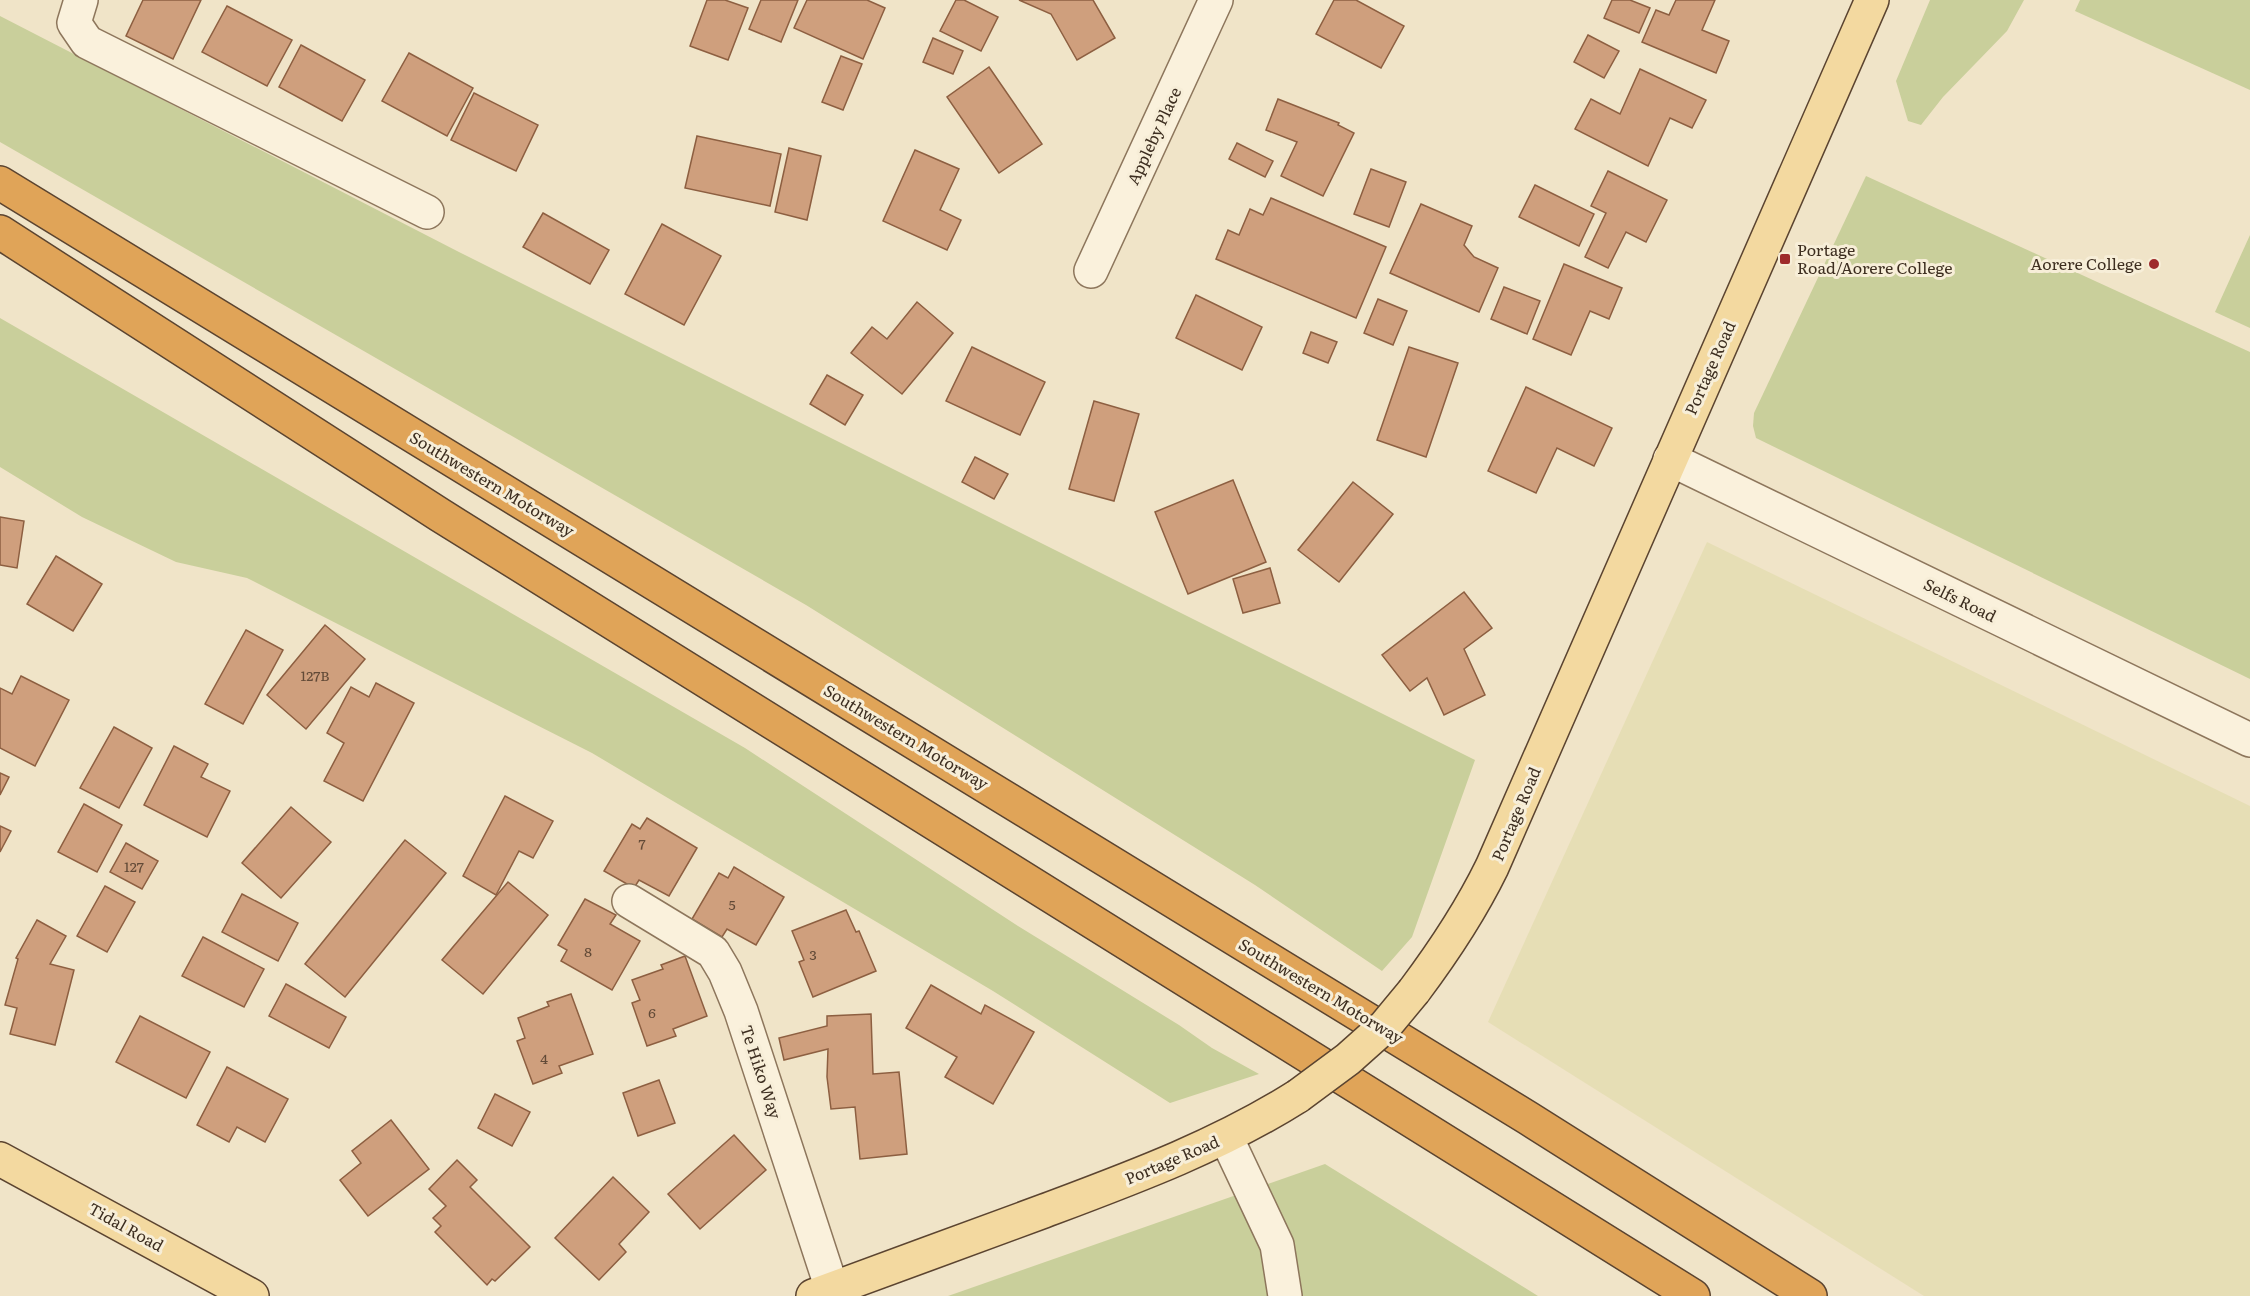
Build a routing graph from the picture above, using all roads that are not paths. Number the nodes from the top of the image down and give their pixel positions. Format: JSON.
{"nodes":[{"id":1,"x":81,"y":0,"type":"edge"},
{"id":2,"x":1216,"y":0,"type":"edge"},
{"id":3,"x":1872,"y":0,"type":"edge"},
{"id":4,"x":0,"y":183,"type":"edge"},
{"id":5,"x":427,"y":212,"type":"dead end"},
{"id":6,"x":0,"y":232,"type":"edge"},
{"id":7,"x":1091,"y":271,"type":"dead end"},
{"id":8,"x":1670,"y":459,"type":"junction"},
{"id":9,"x":2250,"y":741,"type":"edge"},
{"id":10,"x":629,"y":901,"type":"dead end"},
{"id":11,"x":1226,"y":1137,"type":"junction"},
{"id":12,"x":0,"y":1159,"type":"edge"},
{"id":13,"x":822,"y":1293,"type":"edge"},
{"id":14,"x":252,"y":1296,"type":"edge"},
{"id":15,"x":1285,"y":1296,"type":"edge"},
{"id":16,"x":1693,"y":1296,"type":"edge"},
{"id":17,"x":1810,"y":1296,"type":"edge"}],
"edges":[{"from":1,"to":5,"type":"street"},
{"from":2,"to":7,"type":"street","name":"Appleby Place"},
{"from":3,"to":8,"type":"main road","name":"Portage Road"},
{"from":4,"to":17,"type":"highway","name":"Southwestern Motorway"},
{"from":6,"to":16,"type":"highway"},
{"from":8,"to":9,"type":"street","name":"Selfs Road"},
{"from":8,"to":11,"type":"main road","name":"Portage Road","bridge":true},
{"from":10,"to":13,"type":"street","name":"Te Hiko Way"},
{"from":11,"to":13,"type":"main road","name":"Portage Road"},
{"from":11,"to":15,"type":"street"},
{"from":12,"to":14,"type":"main road","name":"Tidal Road"}]}
